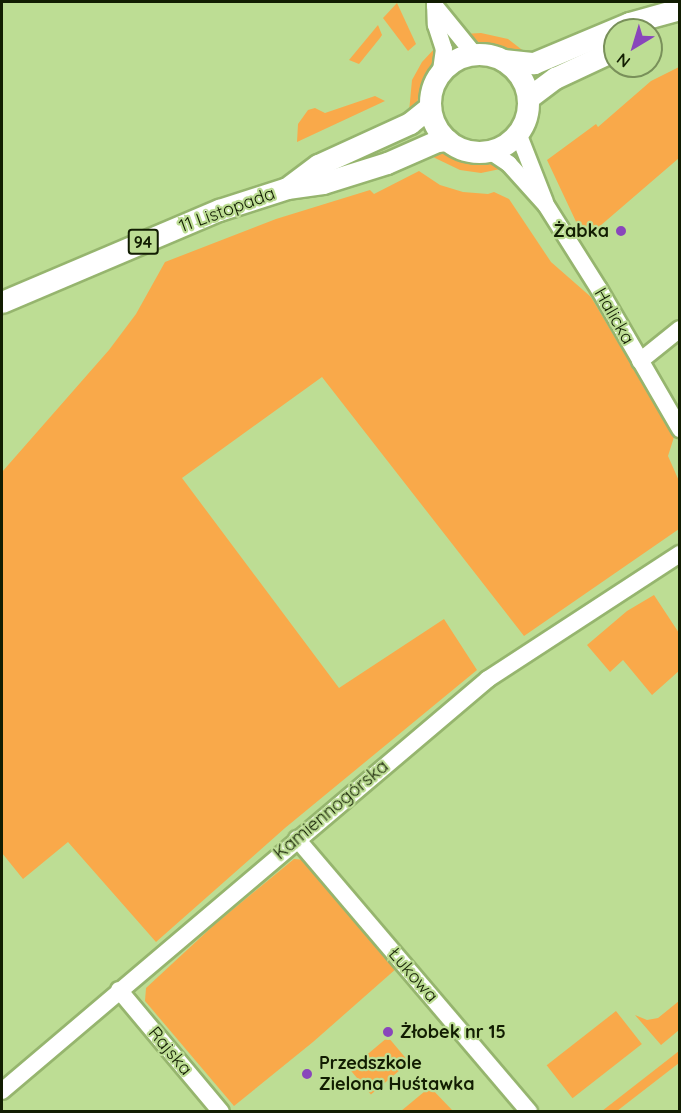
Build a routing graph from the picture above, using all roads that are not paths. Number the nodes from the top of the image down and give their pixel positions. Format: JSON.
{"nodes":[{"id":1,"x":435,"y":4,"type":"edge"},
{"id":2,"x":680,"y":10,"type":"edge"},
{"id":3,"x":663,"y":22,"type":"edge"},
{"id":4,"x":474,"y":54,"type":"junction"},
{"id":5,"x":603,"y":56,"type":"edge"},
{"id":6,"x":503,"y":60,"type":"junction"},
{"id":7,"x":441,"y":71,"type":"junction"},
{"id":8,"x":528,"y":98,"type":"junction"},
{"id":9,"x":430,"y":106,"type":"junction"},
{"id":10,"x":518,"y":134,"type":"junction"},
{"id":11,"x":447,"y":140,"type":"junction"},
{"id":12,"x":490,"y":151,"type":"junction"},
{"id":13,"x":287,"y":188,"type":"junction"},
{"id":14,"x":546,"y":205,"type":"junction"},
{"id":15,"x":2,"y":302,"type":"edge"},
{"id":16,"x":680,"y":329,"type":"edge"},
{"id":17,"x":640,"y":361,"type":"junction"},
{"id":18,"x":680,"y":429,"type":"edge"},
{"id":19,"x":680,"y":554,"type":"edge"},
{"id":20,"x":297,"y":839,"type":"junction"},
{"id":21,"x":118,"y":990,"type":"junction"},
{"id":22,"x":2,"y":1091,"type":"edge"},
{"id":23,"x":221,"y":1112,"type":"edge"},
{"id":24,"x":529,"y":1112,"type":"edge"}],
"edges":[{"from":1,"to":4,"type":"street"},
{"from":1,"to":7,"type":"street"},
{"from":2,"to":3,"type":"main road"},
{"from":2,"to":6,"type":"main road"},
{"from":4,"to":6,"type":"main road"},
{"from":4,"to":7,"type":"main road"},
{"from":5,"to":8,"type":"main road"},
{"from":6,"to":8,"type":"main road"},
{"from":7,"to":9,"type":"main road"},
{"from":8,"to":10,"type":"main road"},
{"from":9,"to":11,"type":"main road"},
{"from":9,"to":13,"type":"main road","name":"11 Listopada","number":"94"},
{"from":10,"to":12,"type":"main road"},
{"from":10,"to":14,"type":"street","name":"Halicka"},
{"from":11,"to":12,"type":"main road"},
{"from":11,"to":13,"type":"main road","name":"11 Listopada","number":"94"},
{"from":12,"to":14,"type":"street","name":"Halicka"},
{"from":13,"to":15,"type":"main road","name":"11 Listopada","number":"94"},
{"from":14,"to":17,"type":"street","name":"Halicka"},
{"from":16,"to":17,"type":"street"},
{"from":17,"to":18,"type":"street","name":"Halicka"},
{"from":19,"to":20,"type":"street","name":"Kamiennogórska"},
{"from":20,"to":21,"type":"street","name":"Kamiennogórska"},
{"from":20,"to":24,"type":"street","name":"Łukowa"},
{"from":21,"to":22,"type":"street","name":"Kamiennogórska"},
{"from":21,"to":23,"type":"street","name":"Rajska"}]}
